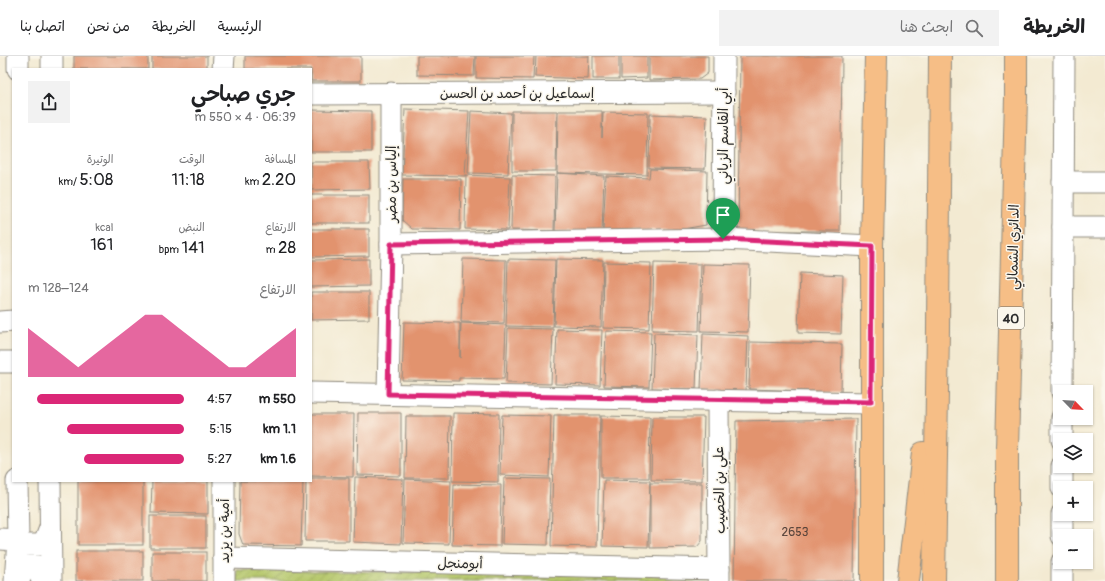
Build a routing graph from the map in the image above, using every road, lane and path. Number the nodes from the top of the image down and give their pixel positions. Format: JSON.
{"nodes":[{"id":1,"x":18,"y":56,"type":"edge"},
{"id":2,"x":52,"y":56,"type":"edge"},
{"id":3,"x":224,"y":56,"type":"edge"},
{"id":4,"x":724,"y":56,"type":"edge"},
{"id":5,"x":876,"y":56,"type":"edge"},
{"id":6,"x":940,"y":56,"type":"edge"},
{"id":7,"x":1016,"y":56,"type":"edge"},
{"id":8,"x":1064,"y":56,"type":"edge"},
{"id":9,"x":18,"y":68,"type":"edge"},
{"id":10,"x":52,"y":68,"type":"edge"},
{"id":11,"x":223,"y":68,"type":"edge"},
{"id":12,"x":724,"y":92,"type":"junction"},
{"id":13,"x":391,"y":93,"type":"junction"},
{"id":14,"x":312,"y":94,"type":"edge"},
{"id":15,"x":1063,"y":182,"type":"junction"},
{"id":16,"x":1105,"y":182,"type":"edge"},
{"id":17,"x":1063,"y":227,"type":"junction"},
{"id":18,"x":1105,"y":227,"type":"edge"},
{"id":19,"x":723,"y":239,"type":"junction"},
{"id":20,"x":391,"y":244,"type":"junction"},
{"id":21,"x":872,"y":246,"type":"junction"},
{"id":22,"x":12,"y":321,"type":"edge"},
{"id":23,"x":0,"y":322,"type":"edge"},
{"id":24,"x":938,"y":330,"type":"junction"},
{"id":25,"x":0,"y":362,"type":"edge"},
{"id":26,"x":12,"y":362,"type":"edge"},
{"id":27,"x":1062,"y":385,"type":"edge"},
{"id":28,"x":312,"y":393,"type":"edge"},
{"id":29,"x":388,"y":394,"type":"junction"},
{"id":30,"x":718,"y":400,"type":"junction"},
{"id":31,"x":871,"y":402,"type":"junction"},
{"id":32,"x":1007,"y":450,"type":"junction"},
{"id":33,"x":17,"y":482,"type":"edge"},
{"id":34,"x":50,"y":482,"type":"edge"},
{"id":35,"x":224,"y":482,"type":"edge"},
{"id":36,"x":50,"y":528,"type":"junction"},
{"id":37,"x":9,"y":540,"type":"edge"},
{"id":38,"x":224,"y":558,"type":"junction"},
{"id":39,"x":1062,"y":569,"type":"edge"},
{"id":40,"x":719,"y":575,"type":"edge"},
{"id":41,"x":15,"y":581,"type":"edge"},
{"id":42,"x":19,"y":581,"type":"edge"},
{"id":43,"x":42,"y":581,"type":"edge"},
{"id":44,"x":51,"y":581,"type":"edge"},
{"id":45,"x":224,"y":581,"type":"edge"},
{"id":46,"x":872,"y":581,"type":"edge"},
{"id":47,"x":908,"y":581,"type":"edge"},
{"id":48,"x":934,"y":581,"type":"edge"},
{"id":49,"x":1007,"y":581,"type":"edge"},
{"id":50,"x":1021,"y":581,"type":"edge"},
{"id":51,"x":1062,"y":581,"type":"edge"}],
"edges":[{"from":1,"to":9,"type":"street"},
{"from":2,"to":10,"type":"street"},
{"from":3,"to":11,"type":"street"},
{"from":4,"to":12,"type":"street","name":"أبي القاسم الزياني"},
{"from":5,"to":21,"type":"main road"},
{"from":6,"to":24,"type":"main road"},
{"from":7,"to":32,"type":"main road","name":"الدائري الشمالي","number":"40"},
{"from":8,"to":15,"type":"street"},
{"from":12,"to":13,"type":"street","name":"إسماعيل بن أحمد بن الحسن"},
{"from":12,"to":19,"type":"street","name":"أبي القاسم الزياني"},
{"from":13,"to":14,"type":"street","name":"إسماعيل بن أحمد بن الحسن"},
{"from":13,"to":20,"type":"street","name":"إلياس بن مضر"},
{"from":15,"to":16,"type":"street"},
{"from":15,"to":17,"type":"street"},
{"from":17,"to":18,"type":"street"},
{"from":17,"to":27,"type":"street"},
{"from":19,"to":20,"type":"street"},
{"from":19,"to":21,"type":"street"},
{"from":20,"to":29,"type":"street","name":"إلياس بن مضر"},
{"from":21,"to":31,"type":"main road"},
{"from":22,"to":23,"type":"street"},
{"from":24,"to":47,"type":"main road"},
{"from":24,"to":48,"type":"main road"},
{"from":25,"to":26,"type":"street"},
{"from":28,"to":29,"type":"street"},
{"from":29,"to":30,"type":"street"},
{"from":30,"to":31,"type":"street"},
{"from":30,"to":40,"type":"street","name":"علي بن الخصيب"},
{"from":31,"to":46,"type":"main road"},
{"from":32,"to":49,"type":"main road","name":"الدائري الشمالي","number":"40"},
{"from":32,"to":50,"type":"main road"},
{"from":33,"to":37,"type":"street"},
{"from":34,"to":36,"type":"street"},
{"from":35,"to":38,"type":"street","name":"أمية بن يزيد"},
{"from":36,"to":37,"type":"street"},
{"from":36,"to":44,"type":"street"},
{"from":37,"to":41,"type":"street"},
{"from":38,"to":40,"type":"street","name":"أبومنجل"},
{"from":38,"to":45,"type":"street","name":"أمية بن يزيد"},
{"from":39,"to":51,"type":"street"},
{"from":42,"to":43,"type":"street"}]}
